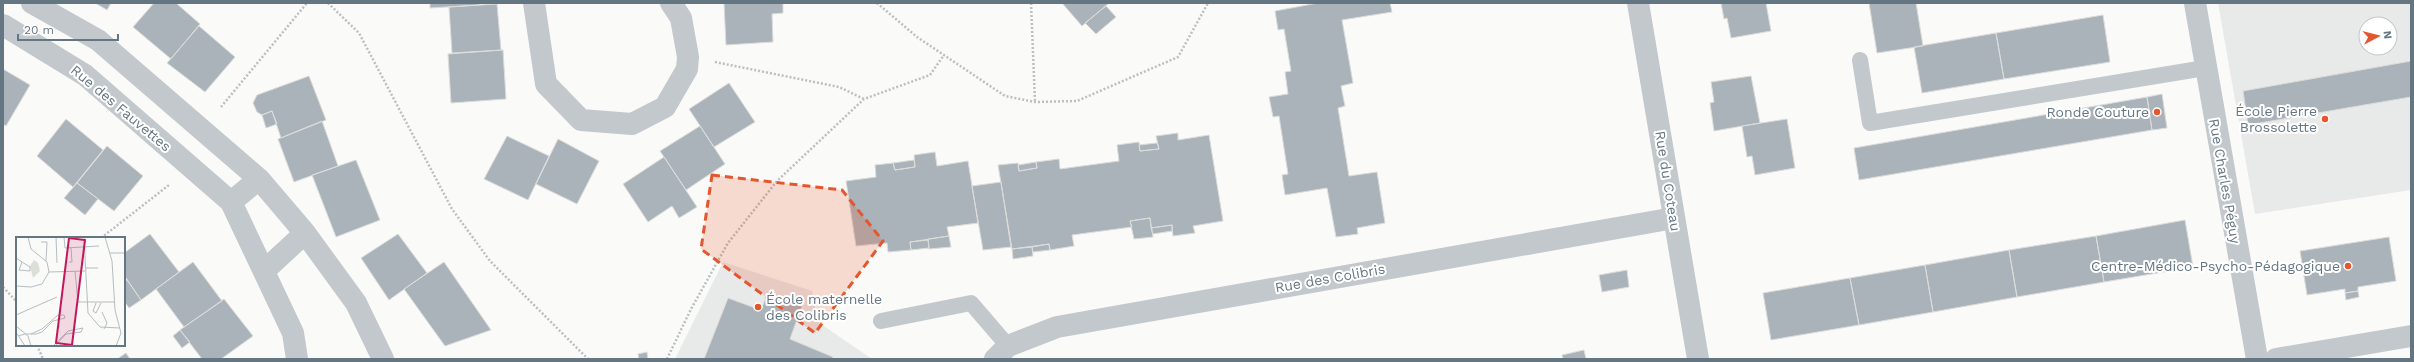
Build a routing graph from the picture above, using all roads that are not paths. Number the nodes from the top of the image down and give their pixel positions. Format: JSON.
{"nodes":[{"id":1,"x":32,"y":3,"type":"edge"},
{"id":2,"x":534,"y":3,"type":"edge"},
{"id":3,"x":671,"y":3,"type":"edge"},
{"id":4,"x":1638,"y":3,"type":"edge"},
{"id":5,"x":2195,"y":3,"type":"edge"},
{"id":6,"x":3,"y":25,"type":"edge"},
{"id":7,"x":1860,"y":60,"type":"dead end"},
{"id":8,"x":2205,"y":68,"type":"junction"},
{"id":9,"x":259,"y":179,"type":"junction"},
{"id":10,"x":231,"y":202,"type":"junction"},
{"id":11,"x":1674,"y":218,"type":"junction"},
{"id":12,"x":305,"y":233,"type":"junction"},
{"id":13,"x":264,"y":271,"type":"junction"},
{"id":14,"x":881,"y":321,"type":"dead end"},
{"id":15,"x":2411,"y":336,"type":"edge"},
{"id":16,"x":1002,"y":353,"type":"edge"},
{"id":17,"x":297,"y":359,"type":"edge"},
{"id":18,"x":383,"y":359,"type":"edge"},
{"id":19,"x":1698,"y":359,"type":"edge"},
{"id":20,"x":2257,"y":359,"type":"edge"},
{"id":21,"x":2276,"y":359,"type":"edge"}],
"edges":[{"from":1,"to":9,"type":"street"},
{"from":2,"to":3,"type":"street"},
{"from":4,"to":11,"type":"street","name":"Rue du Coteau"},
{"from":5,"to":8,"type":"street","name":"Rue Charles Péguy"},
{"from":6,"to":10,"type":"street","name":"Rue des Fauvettes"},
{"from":7,"to":8,"type":"lane"},
{"from":8,"to":20,"type":"street","name":"Rue Charles Péguy"},
{"from":9,"to":10,"type":"street"},
{"from":9,"to":12,"type":"street"},
{"from":10,"to":13,"type":"street","name":"Rue des Fauvettes"},
{"from":11,"to":16,"type":"street","name":"Rue des Colibris"},
{"from":11,"to":19,"type":"street","name":"Rue du Coteau"},
{"from":12,"to":13,"type":"street"},
{"from":12,"to":18,"type":"street"},
{"from":13,"to":17,"type":"street","name":"Rue des Fauvettes"},
{"from":14,"to":16,"type":"lane"},
{"from":15,"to":21,"type":"street"}]}
